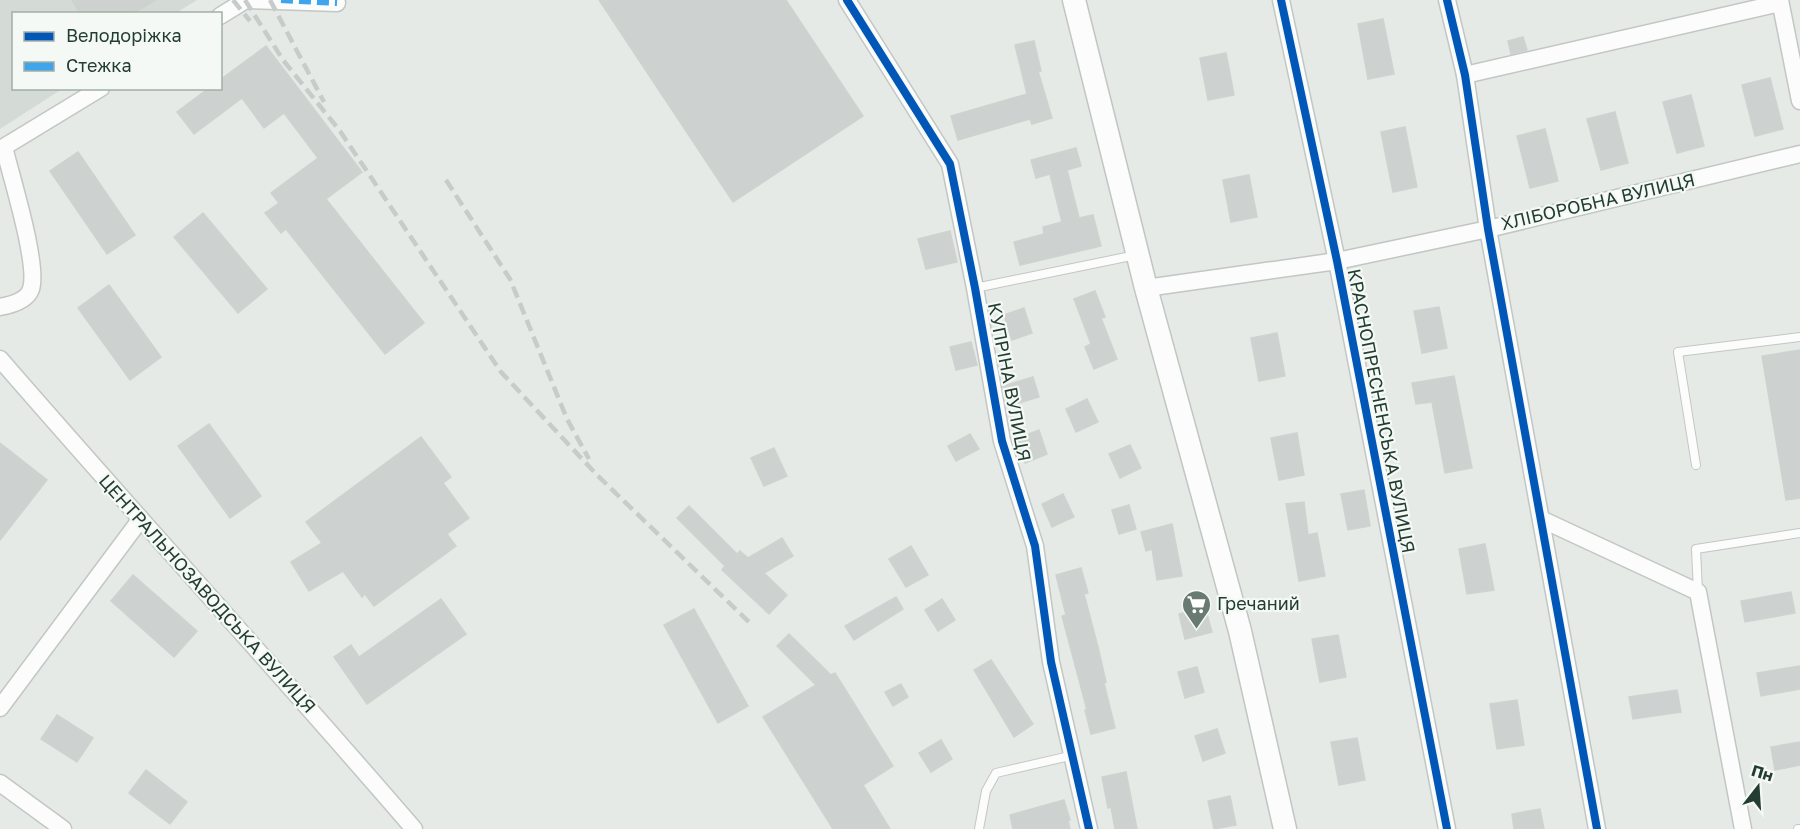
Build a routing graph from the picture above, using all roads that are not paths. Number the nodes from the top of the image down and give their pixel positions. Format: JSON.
{"nodes":[{"id":1,"x":847,"y":0,"type":"edge"},
{"id":2,"x":1074,"y":0,"type":"edge"},
{"id":3,"x":1281,"y":0,"type":"edge"},
{"id":4,"x":1447,"y":0,"type":"edge"},
{"id":5,"x":1780,"y":1,"type":"edge"},
{"id":6,"x":340,"y":2,"type":"edge"},
{"id":7,"x":222,"y":15,"type":"edge"},
{"id":8,"x":1465,"y":75,"type":"junction"},
{"id":9,"x":98,"y":90,"type":"edge"},
{"id":10,"x":1800,"y":101,"type":"edge"},
{"id":11,"x":1800,"y":154,"type":"edge"},
{"id":12,"x":1488,"y":229,"type":"junction"},
{"id":13,"x":1138,"y":255,"type":"junction"},
{"id":14,"x":1337,"y":261,"type":"junction"},
{"id":15,"x":975,"y":288,"type":"junction"},
{"id":16,"x":1146,"y":288,"type":"junction"},
{"id":17,"x":0,"y":307,"type":"edge"},
{"id":18,"x":1800,"y":337,"type":"edge"},
{"id":19,"x":0,"y":359,"type":"edge"},
{"id":20,"x":1695,"y":465,"type":"dead end"},
{"id":21,"x":1541,"y":519,"type":"junction"},
{"id":22,"x":140,"y":520,"type":"junction"},
{"id":23,"x":1800,"y":533,"type":"edge"},
{"id":24,"x":1698,"y":592,"type":"junction"},
{"id":25,"x":0,"y":708,"type":"edge"},
{"id":26,"x":1074,"y":756,"type":"junction"},
{"id":27,"x":0,"y":783,"type":"edge"},
{"id":28,"x":63,"y":829,"type":"edge"},
{"id":29,"x":414,"y":829,"type":"edge"},
{"id":30,"x":979,"y":829,"type":"edge"},
{"id":31,"x":1089,"y":829,"type":"edge"},
{"id":32,"x":1285,"y":829,"type":"edge"},
{"id":33,"x":1447,"y":829,"type":"edge"},
{"id":34,"x":1597,"y":829,"type":"edge"},
{"id":35,"x":1743,"y":829,"type":"edge"}],
"edges":[{"from":1,"to":15,"type":"street","name":"КУПРІНА ВУЛИЦЯ"},
{"from":2,"to":13,"type":"main road"},
{"from":3,"to":14,"type":"street","name":"КРАСНОПРЕСНЕНСЬКА ВУЛИЦЯ"},
{"from":4,"to":8,"type":"street"},
{"from":5,"to":8,"type":"street"},
{"from":5,"to":10,"type":"street"},
{"from":6,"to":7,"type":"street"},
{"from":8,"to":12,"type":"street"},
{"from":9,"to":17,"type":"street"},
{"from":11,"to":12,"type":"street","name":"ХЛІБОРОБНА ВУЛИЦЯ"},
{"from":12,"to":14,"type":"street","name":"ХЛІБОРОБНА ВУЛИЦЯ"},
{"from":12,"to":21,"type":"street"},
{"from":13,"to":15,"type":"lane"},
{"from":13,"to":16,"type":"main road"},
{"from":14,"to":16,"type":"street","name":"ХЛІБОРОБНА ВУЛИЦЯ"},
{"from":14,"to":33,"type":"street","name":"КРАСНОПРЕСНЕНСЬКА ВУЛИЦЯ"},
{"from":15,"to":26,"type":"street","name":"КУПРІНА ВУЛИЦЯ"},
{"from":16,"to":32,"type":"main road"},
{"from":18,"to":20,"type":"lane"},
{"from":19,"to":22,"type":"street","name":"ЦЕНТРАЛЬНОЗАВОДСЬКА ВУЛИЦЯ"},
{"from":21,"to":24,"type":"street"},
{"from":21,"to":34,"type":"street"},
{"from":22,"to":25,"type":"street"},
{"from":22,"to":29,"type":"street","name":"ЦЕНТРАЛЬНОЗАВОДСЬКА ВУЛИЦЯ"},
{"from":23,"to":24,"type":"lane"},
{"from":24,"to":35,"type":"street"},
{"from":26,"to":30,"type":"lane"},
{"from":26,"to":31,"type":"street","name":"КУПРІНА ВУЛИЦЯ"},
{"from":27,"to":28,"type":"street"}]}
